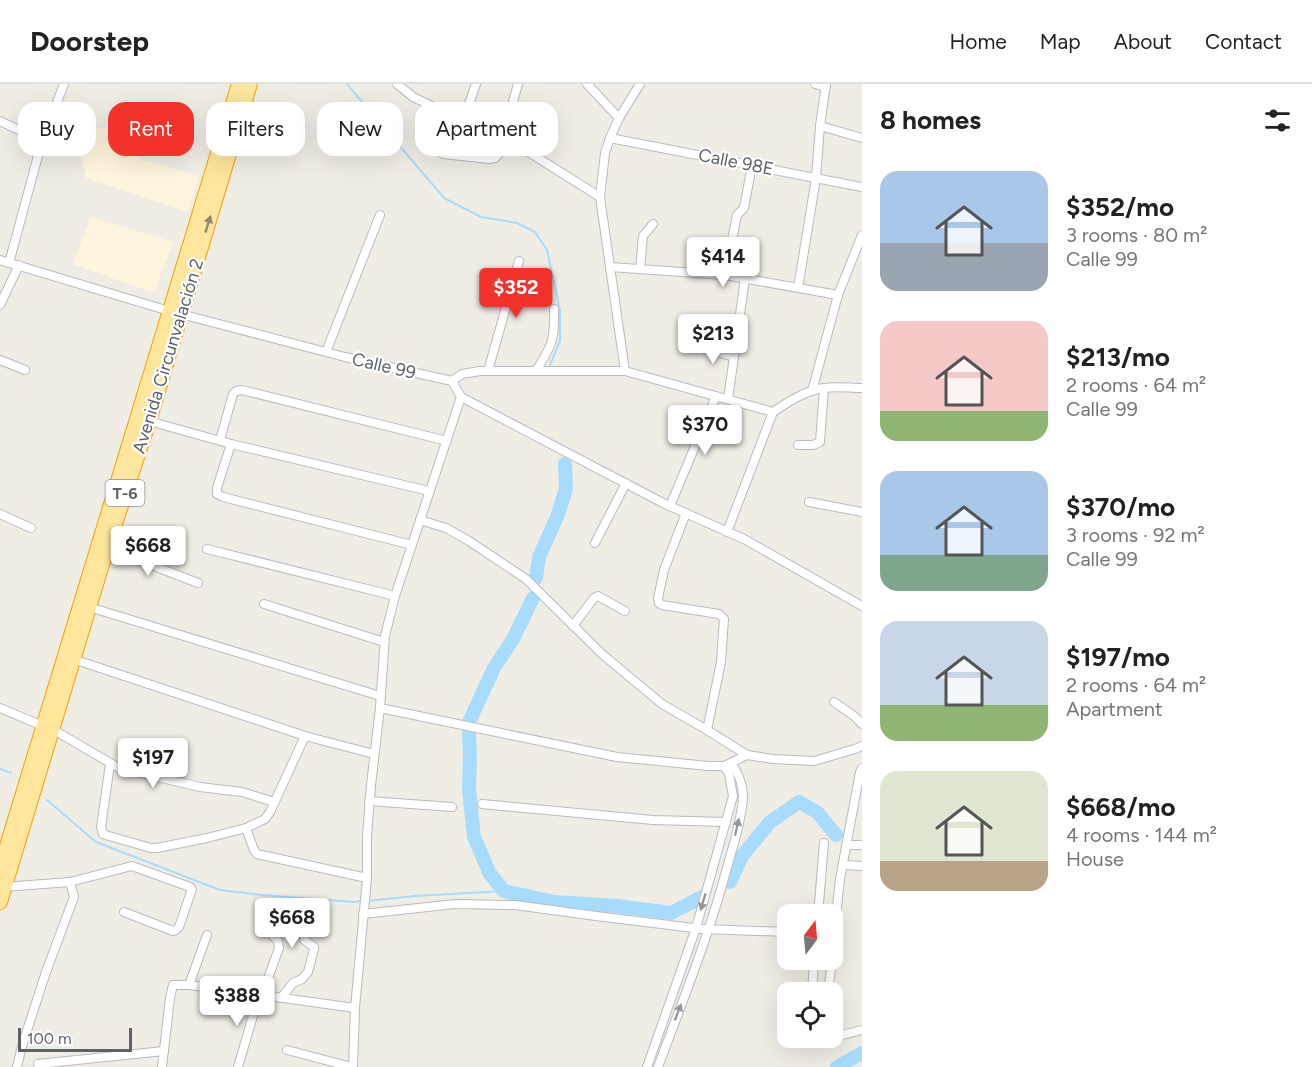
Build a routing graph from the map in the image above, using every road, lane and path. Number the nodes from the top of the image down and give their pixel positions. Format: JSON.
{"nodes":[{"id":1,"x":64,"y":84,"type":"edge"},
{"id":2,"x":239,"y":84,"type":"edge"},
{"id":3,"x":250,"y":84,"type":"edge"},
{"id":4,"x":397,"y":84,"type":"edge"},
{"id":5,"x":476,"y":84,"type":"edge"},
{"id":6,"x":518,"y":84,"type":"edge"},
{"id":7,"x":587,"y":84,"type":"edge"},
{"id":8,"x":640,"y":84,"type":"edge"},
{"id":9,"x":815,"y":84,"type":"edge"},
{"id":10,"x":826,"y":85,"type":"edge"},
{"id":11,"x":57,"y":102,"type":"edge"},
{"id":12,"x":423,"y":102,"type":"edge"},
{"id":13,"x":470,"y":102,"type":"edge"},
{"id":14,"x":513,"y":102,"type":"edge"},
{"id":15,"x":618,"y":118,"type":"junction"},
{"id":16,"x":0,"y":121,"type":"edge"},
{"id":17,"x":820,"y":126,"type":"junction"},
{"id":18,"x":18,"y":130,"type":"edge"},
{"id":19,"x":610,"y":138,"type":"junction"},
{"id":20,"x":862,"y":138,"type":"edge"},
{"id":21,"x":38,"y":156,"type":"edge"},
{"id":22,"x":461,"y":156,"type":"edge"},
{"id":23,"x":497,"y":156,"type":"edge"},
{"id":24,"x":535,"y":156,"type":"edge"},
{"id":25,"x":752,"y":165,"type":"junction"},
{"id":26,"x":816,"y":178,"type":"junction"},
{"id":27,"x":862,"y":187,"type":"edge"},
{"id":28,"x":600,"y":197,"type":"junction"},
{"id":29,"x":380,"y":215,"type":"dead end"},
{"id":30,"x":653,"y":224,"type":"dead end"},
{"id":31,"x":862,"y":235,"type":"edge"},
{"id":32,"x":0,"y":260,"type":"edge"},
{"id":33,"x":519,"y":261,"type":"dead end"},
{"id":34,"x":9,"y":263,"type":"junction"},
{"id":35,"x":19,"y":266,"type":"junction"},
{"id":36,"x":610,"y":267,"type":"junction"},
{"id":37,"x":640,"y":270,"type":"junction"},
{"id":38,"x":725,"y":275,"type":"junction"},
{"id":39,"x":745,"y":279,"type":"junction"},
{"id":40,"x":798,"y":288,"type":"junction"},
{"id":41,"x":837,"y":295,"type":"junction"},
{"id":42,"x":0,"y":305,"type":"edge"},
{"id":43,"x":554,"y":309,"type":"dead end"},
{"id":44,"x":175,"y":312,"type":"junction"},
{"id":45,"x":700,"y":347,"type":"dead end"},
{"id":46,"x":326,"y":352,"type":"junction"},
{"id":47,"x":734,"y":357,"type":"junction"},
{"id":48,"x":0,"y":360,"type":"edge"},
{"id":49,"x":25,"y":370,"type":"dead end"},
{"id":50,"x":488,"y":371,"type":"junction"},
{"id":51,"x":536,"y":371,"type":"junction"},
{"id":52,"x":625,"y":371,"type":"junction"},
{"id":53,"x":452,"y":381,"type":"junction"},
{"id":54,"x":824,"y":388,"type":"junction"},
{"id":55,"x":862,"y":388,"type":"edge"},
{"id":56,"x":812,"y":391,"type":"junction"},
{"id":57,"x":716,"y":396,"type":"junction"},
{"id":58,"x":461,"y":398,"type":"junction"},
{"id":59,"x":728,"y":399,"type":"junction"},
{"id":60,"x":773,"y":412,"type":"junction"},
{"id":61,"x":149,"y":421,"type":"junction"},
{"id":62,"x":220,"y":440,"type":"junction"},
{"id":63,"x":447,"y":441,"type":"junction"},
{"id":64,"x":231,"y":444,"type":"junction"},
{"id":65,"x":798,"y":445,"type":"dead end"},
{"id":66,"x":626,"y":483,"type":"junction"},
{"id":67,"x":429,"y":491,"type":"junction"},
{"id":68,"x":809,"y":502,"type":"dead end"},
{"id":69,"x":670,"y":506,"type":"junction"},
{"id":70,"x":862,"y":512,"type":"edge"},
{"id":71,"x":686,"y":513,"type":"junction"},
{"id":72,"x":0,"y":514,"type":"edge"},
{"id":73,"x":420,"y":520,"type":"junction"},
{"id":74,"x":31,"y":528,"type":"dead end"},
{"id":75,"x":727,"y":532,"type":"junction"},
{"id":76,"x":595,"y":543,"type":"dead end"},
{"id":77,"x":412,"y":545,"type":"junction"},
{"id":78,"x":107,"y":548,"type":"junction"},
{"id":79,"x":207,"y":549,"type":"dead end"},
{"id":80,"x":198,"y":583,"type":"dead end"},
{"id":81,"x":395,"y":596,"type":"junction"},
{"id":82,"x":264,"y":604,"type":"dead end"},
{"id":83,"x":862,"y":606,"type":"edge"},
{"id":84,"x":89,"y":607,"type":"junction"},
{"id":85,"x":625,"y":611,"type":"dead end"},
{"id":86,"x":573,"y":626,"type":"junction"},
{"id":87,"x":384,"y":642,"type":"junction"},
{"id":88,"x":73,"y":659,"type":"junction"},
{"id":89,"x":380,"y":696,"type":"junction"},
{"id":90,"x":834,"y":702,"type":"dead end"},
{"id":91,"x":0,"y":708,"type":"edge"},
{"id":92,"x":380,"y":708,"type":"junction"},
{"id":93,"x":862,"y":724,"type":"edge"},
{"id":94,"x":47,"y":728,"type":"junction"},
{"id":95,"x":707,"y":730,"type":"junction"},
{"id":96,"x":305,"y":736,"type":"junction"},
{"id":97,"x":862,"y":746,"type":"edge"},
{"id":98,"x":374,"y":754,"type":"junction"},
{"id":99,"x":747,"y":755,"type":"junction"},
{"id":100,"x":110,"y":764,"type":"junction"},
{"id":101,"x":727,"y":765,"type":"junction"},
{"id":102,"x":862,"y":768,"type":"edge"},
{"id":103,"x":369,"y":801,"type":"junction"},
{"id":104,"x":274,"y":802,"type":"junction"},
{"id":105,"x":482,"y":804,"type":"dead end"},
{"id":106,"x":453,"y":807,"type":"dead end"},
{"id":107,"x":858,"y":808,"type":"edge"},
{"id":108,"x":726,"y":822,"type":"junction"},
{"id":109,"x":246,"y":828,"type":"junction"},
{"id":110,"x":824,"y":843,"type":"dead end"},
{"id":111,"x":846,"y":845,"type":"junction"},
{"id":112,"x":862,"y":845,"type":"edge"},
{"id":113,"x":843,"y":865,"type":"junction"},
{"id":114,"x":862,"y":866,"type":"edge"},
{"id":115,"x":0,"y":869,"type":"edge"},
{"id":116,"x":367,"y":878,"type":"junction"},
{"id":117,"x":70,"y":882,"type":"junction"},
{"id":118,"x":2,"y":888,"type":"edge"},
{"id":119,"x":0,"y":902,"type":"edge"},
{"id":120,"x":819,"y":904,"type":"edge"},
{"id":121,"x":837,"y":904,"type":"edge"},
{"id":122,"x":279,"y":905,"type":"dead end"},
{"id":123,"x":124,"y":912,"type":"dead end"},
{"id":124,"x":363,"y":914,"type":"junction"},
{"id":125,"x":310,"y":917,"type":"dead end"},
{"id":126,"x":696,"y":928,"type":"junction"},
{"id":127,"x":709,"y":929,"type":"junction"},
{"id":128,"x":777,"y":932,"type":"edge"},
{"id":129,"x":207,"y":935,"type":"dead end"},
{"id":130,"x":189,"y":986,"type":"junction"},
{"id":131,"x":260,"y":995,"type":"junction"},
{"id":132,"x":280,"y":998,"type":"junction"},
{"id":133,"x":356,"y":1008,"type":"junction"},
{"id":134,"x":862,"y":1030,"type":"edge"},
{"id":135,"x":843,"y":1035,"type":"edge"},
{"id":136,"x":287,"y":1050,"type":"dead end"},
{"id":137,"x":164,"y":1051,"type":"junction"},
{"id":138,"x":38,"y":1064,"type":"dead end"},
{"id":139,"x":17,"y":1067,"type":"edge"},
{"id":140,"x":162,"y":1067,"type":"edge"},
{"id":141,"x":238,"y":1067,"type":"edge"},
{"id":142,"x":353,"y":1067,"type":"edge"},
{"id":143,"x":647,"y":1067,"type":"edge"},
{"id":144,"x":658,"y":1067,"type":"edge"}],
"edges":[{"from":1,"to":11,"type":"street"},
{"from":2,"to":44,"type":"highway","name":"Avenida Circunvalación 2","number":"T-6"},
{"from":44,"to":3,"type":"highway","name":"Avenida Circunvalación 2","number":"T-6","one_way":true},
{"from":4,"to":12,"type":"street"},
{"from":5,"to":13,"type":"street"},
{"from":6,"to":14,"type":"street"},
{"from":7,"to":15,"type":"street"},
{"from":8,"to":15,"type":"street"},
{"from":9,"to":10,"type":"street"},
{"from":10,"to":17,"type":"street"},
{"from":15,"to":19,"type":"street"},
{"from":16,"to":18,"type":"street"},
{"from":17,"to":20,"type":"street"},
{"from":17,"to":26,"type":"street"},
{"from":19,"to":25,"type":"street","name":"Calle 98E"},
{"from":19,"to":28,"type":"street"},
{"from":21,"to":34,"type":"street"},
{"from":22,"to":23,"type":"street"},
{"from":24,"to":28,"type":"street"},
{"from":25,"to":26,"type":"street","name":"Calle 98E"},
{"from":25,"to":38,"type":"street"},
{"from":26,"to":27,"type":"street","name":"Calle 98E"},
{"from":26,"to":40,"type":"street"},
{"from":28,"to":36,"type":"street"},
{"from":29,"to":46,"type":"street"},
{"from":30,"to":37,"type":"street"},
{"from":31,"to":41,"type":"street"},
{"from":32,"to":34,"type":"street","name":"Calle 99"},
{"from":33,"to":50,"type":"street"},
{"from":34,"to":35,"type":"street","name":"Calle 99"},
{"from":35,"to":42,"type":"street"},
{"from":35,"to":44,"type":"street","name":"Calle 99"},
{"from":36,"to":37,"type":"street"},
{"from":36,"to":52,"type":"street"},
{"from":37,"to":38,"type":"street"},
{"from":38,"to":39,"type":"street"},
{"from":39,"to":40,"type":"street"},
{"from":39,"to":47,"type":"street"},
{"from":40,"to":41,"type":"street"},
{"from":41,"to":56,"type":"street"},
{"from":43,"to":51,"type":"street"},
{"from":44,"to":46,"type":"street","name":"Calle 99"},
{"from":44,"to":61,"type":"highway","name":"Avenida Circunvalación 2","number":"T-6"},
{"from":44,"to":94,"type":"highway","name":"Avenida Circunvalación 2","number":"T-6"},
{"from":45,"to":47,"type":"street"},
{"from":46,"to":53,"type":"street","name":"Calle 99"},
{"from":47,"to":59,"type":"street"},
{"from":48,"to":49,"type":"street"},
{"from":50,"to":51,"type":"street"},
{"from":50,"to":53,"type":"street"},
{"from":51,"to":52,"type":"street"},
{"from":52,"to":57,"type":"street"},
{"from":53,"to":58,"type":"street"},
{"from":54,"to":55,"type":"street"},
{"from":54,"to":56,"type":"street"},
{"from":54,"to":65,"type":"street"},
{"from":56,"to":60,"type":"street"},
{"from":57,"to":59,"type":"street"},
{"from":57,"to":69,"type":"street"},
{"from":58,"to":63,"type":"street"},
{"from":58,"to":66,"type":"street"},
{"from":59,"to":60,"type":"street"},
{"from":60,"to":75,"type":"street"},
{"from":61,"to":62,"type":"street"},
{"from":61,"to":78,"type":"highway","name":"Avenida Circunvalación 2","number":"T-6"},
{"from":62,"to":63,"type":"street"},
{"from":62,"to":64,"type":"street"},
{"from":63,"to":67,"type":"street"},
{"from":64,"to":67,"type":"street"},
{"from":64,"to":77,"type":"street"},
{"from":66,"to":69,"type":"street"},
{"from":66,"to":76,"type":"street"},
{"from":67,"to":73,"type":"street"},
{"from":68,"to":70,"type":"street"},
{"from":69,"to":71,"type":"street"},
{"from":71,"to":75,"type":"street"},
{"from":71,"to":95,"type":"street"},
{"from":72,"to":74,"type":"street"},
{"from":73,"to":77,"type":"street"},
{"from":73,"to":86,"type":"street"},
{"from":75,"to":83,"type":"street"},
{"from":77,"to":81,"type":"street"},
{"from":78,"to":80,"type":"street"},
{"from":78,"to":84,"type":"highway","name":"Avenida Circunvalación 2","number":"T-6"},
{"from":79,"to":81,"type":"street"},
{"from":81,"to":87,"type":"street"},
{"from":82,"to":87,"type":"street"},
{"from":84,"to":88,"type":"highway","name":"Avenida Circunvalación 2","number":"T-6"},
{"from":84,"to":89,"type":"street"},
{"from":85,"to":86,"type":"street"},
{"from":86,"to":95,"type":"street"},
{"from":87,"to":89,"type":"street"},
{"from":88,"to":94,"type":"highway","name":"Avenida Circunvalación 2","number":"T-6"},
{"from":88,"to":96,"type":"street"},
{"from":89,"to":92,"type":"street"},
{"from":90,"to":93,"type":"street"},
{"from":91,"to":94,"type":"street"},
{"from":92,"to":98,"type":"street"},
{"from":92,"to":101,"type":"street"},
{"from":94,"to":100,"type":"street"},
{"from":94,"to":115,"type":"highway","name":"Avenida Circunvalación 2","number":"T-6"},
{"from":94,"to":118,"type":"highway","name":"Avenida Circunvalación 2","number":"T-6"},
{"from":95,"to":99,"type":"street"},
{"from":96,"to":98,"type":"street"},
{"from":96,"to":104,"type":"street"},
{"from":97,"to":99,"type":"street"},
{"from":98,"to":103,"type":"street"},
{"from":99,"to":101,"type":"street"},
{"from":100,"to":104,"type":"street"},
{"from":100,"to":109,"type":"street"},
{"from":101,"to":108,"type":"street"},
{"from":127,"to":101,"type":"street","one_way":true},
{"from":102,"to":107,"type":"street"},
{"from":103,"to":106,"type":"street"},
{"from":103,"to":116,"type":"street"},
{"from":104,"to":109,"type":"street"},
{"from":105,"to":108,"type":"street"},
{"from":107,"to":111,"type":"street"},
{"from":108,"to":126,"type":"street","one_way":true},
{"from":109,"to":116,"type":"street"},
{"from":110,"to":120,"type":"street"},
{"from":111,"to":112,"type":"street"},
{"from":111,"to":113,"type":"street"},
{"from":113,"to":114,"type":"street"},
{"from":113,"to":121,"type":"street"},
{"from":116,"to":124,"type":"street"},
{"from":117,"to":118,"type":"street"},
{"from":117,"to":123,"type":"street"},
{"from":117,"to":139,"type":"street"},
{"from":118,"to":119,"type":"highway","name":"Avenida Circunvalación 2","number":"T-6"},
{"from":122,"to":131,"type":"street"},
{"from":124,"to":126,"type":"street"},
{"from":124,"to":133,"type":"street"},
{"from":125,"to":132,"type":"street"},
{"from":126,"to":127,"type":"street"},
{"from":126,"to":143,"type":"street"},
{"from":127,"to":128,"type":"street"},
{"from":144,"to":127,"type":"street","one_way":true},
{"from":129,"to":130,"type":"street"},
{"from":130,"to":131,"type":"street"},
{"from":130,"to":137,"type":"street"},
{"from":131,"to":132,"type":"street"},
{"from":131,"to":141,"type":"street"},
{"from":132,"to":133,"type":"street"},
{"from":133,"to":142,"type":"street"},
{"from":134,"to":135,"type":"street"},
{"from":136,"to":142,"type":"street"},
{"from":137,"to":138,"type":"street"},
{"from":137,"to":140,"type":"street"}]}
